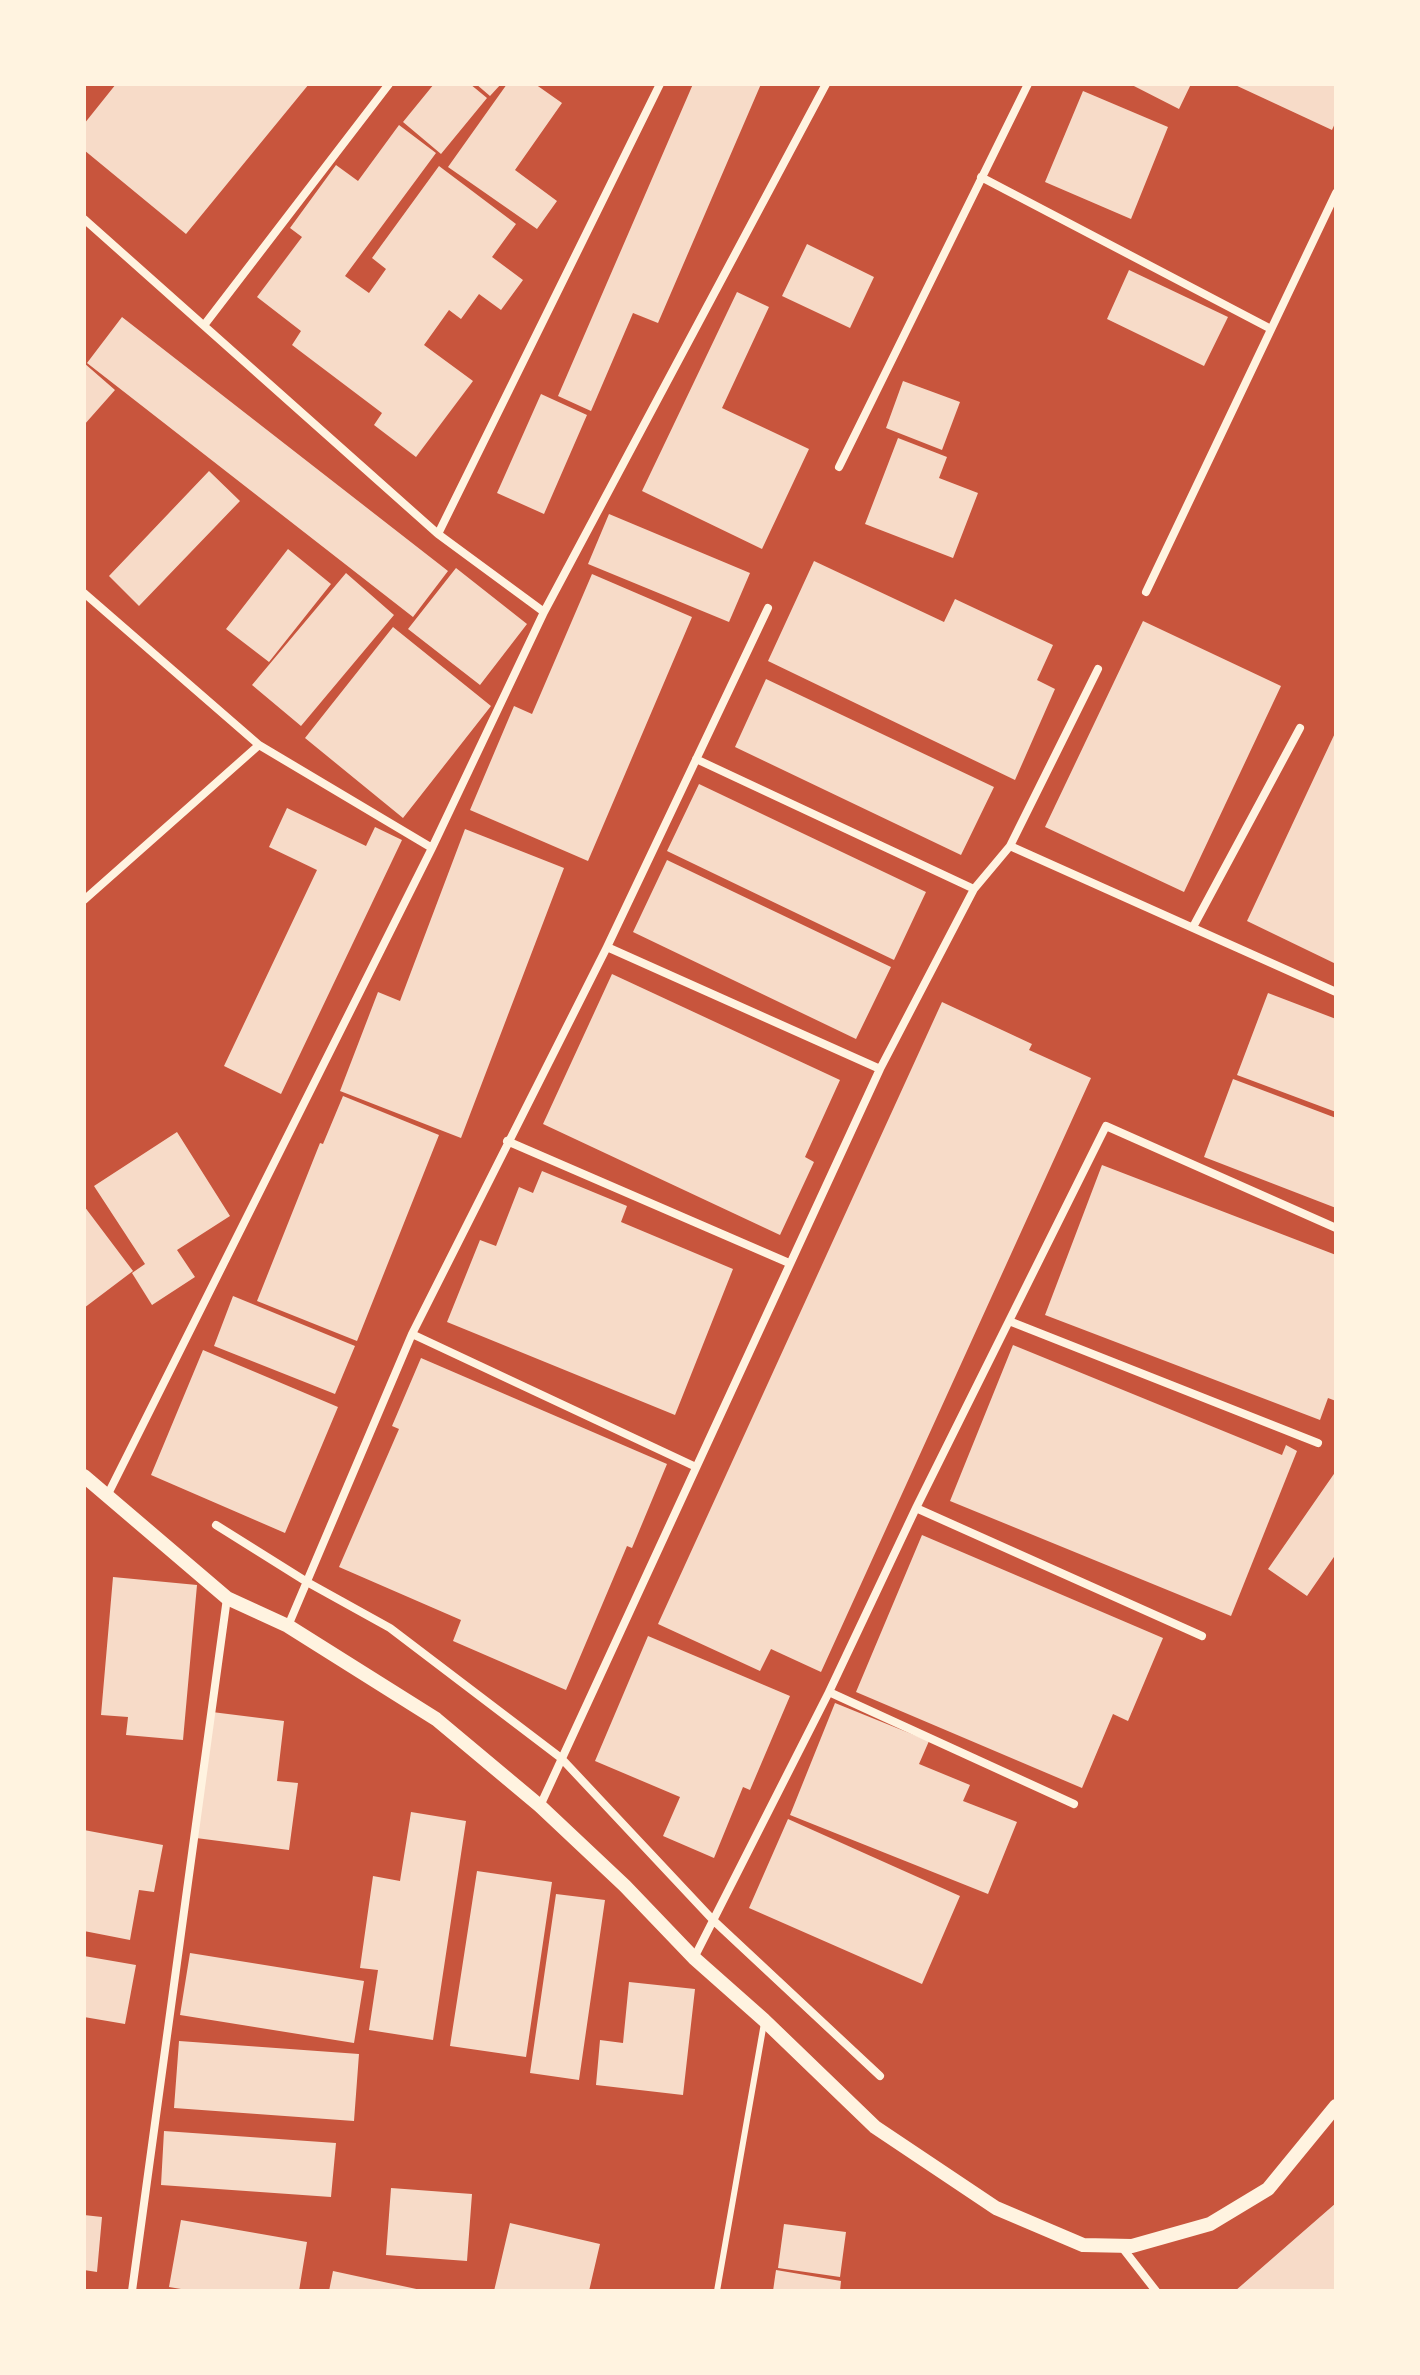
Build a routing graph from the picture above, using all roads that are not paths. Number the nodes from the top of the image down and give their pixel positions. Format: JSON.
{"nodes":[{"id":1,"x":389,"y":84,"type":"edge"},
{"id":2,"x":660,"y":84,"type":"edge"},
{"id":3,"x":826,"y":84,"type":"edge"},
{"id":4,"x":1028,"y":84,"type":"edge"},
{"id":5,"x":981,"y":177,"type":"junction"},
{"id":6,"x":1336,"y":193,"type":"edge"},
{"id":7,"x":84,"y":219,"type":"edge"},
{"id":8,"x":205,"y":324,"type":"junction"},
{"id":9,"x":1271,"y":329,"type":"junction"},
{"id":10,"x":839,"y":467,"type":"dead end"},
{"id":11,"x":438,"y":534,"type":"junction"},
{"id":12,"x":1146,"y":592,"type":"dead end"},
{"id":13,"x":84,"y":593,"type":"edge"},
{"id":14,"x":768,"y":608,"type":"dead end"},
{"id":15,"x":544,"y":612,"type":"junction"},
{"id":16,"x":1098,"y":669,"type":"dead end"},
{"id":17,"x":1300,"y":728,"type":"dead end"},
{"id":18,"x":259,"y":745,"type":"junction"},
{"id":19,"x":696,"y":759,"type":"junction"},
{"id":20,"x":1010,"y":846,"type":"junction"},
{"id":21,"x":432,"y":848,"type":"junction"},
{"id":22,"x":974,"y":889,"type":"junction"},
{"id":23,"x":84,"y":900,"type":"edge"},
{"id":24,"x":1193,"y":927,"type":"junction"},
{"id":25,"x":607,"y":947,"type":"junction"},
{"id":26,"x":1336,"y":992,"type":"edge"},
{"id":27,"x":880,"y":1069,"type":"junction"},
{"id":28,"x":507,"y":1141,"type":"junction"},
{"id":29,"x":1336,"y":1228,"type":"edge"},
{"id":30,"x":789,"y":1263,"type":"junction"},
{"id":31,"x":1009,"y":1321,"type":"junction"},
{"id":32,"x":412,"y":1334,"type":"junction"},
{"id":33,"x":1318,"y":1443,"type":"dead end"},
{"id":34,"x":696,"y":1467,"type":"junction"},
{"id":35,"x":84,"y":1476,"type":"edge"},
{"id":36,"x":107,"y":1496,"type":"junction"},
{"id":37,"x":916,"y":1508,"type":"junction"},
{"id":38,"x":216,"y":1525,"type":"dead end"},
{"id":39,"x":307,"y":1582,"type":"junction"},
{"id":40,"x":227,"y":1598,"type":"junction"},
{"id":41,"x":288,"y":1626,"type":"junction"},
{"id":42,"x":1202,"y":1636,"type":"dead end"},
{"id":43,"x":829,"y":1692,"type":"junction"},
{"id":44,"x":561,"y":1758,"type":"junction"},
{"id":45,"x":1074,"y":1804,"type":"dead end"},
{"id":46,"x":540,"y":1806,"type":"junction"},
{"id":47,"x":713,"y":1920,"type":"junction"},
{"id":48,"x":694,"y":1958,"type":"junction"},
{"id":49,"x":764,"y":2020,"type":"junction"},
{"id":50,"x":880,"y":2076,"type":"dead end"},
{"id":51,"x":1336,"y":2106,"type":"edge"},
{"id":52,"x":1121,"y":2246,"type":"junction"},
{"id":53,"x":132,"y":2291,"type":"edge"},
{"id":54,"x":717,"y":2291,"type":"edge"},
{"id":55,"x":1156,"y":2291,"type":"edge"}],
"edges":[{"from":1,"to":8,"type":"street"},
{"from":2,"to":11,"type":"street"},
{"from":3,"to":15,"type":"street"},
{"from":4,"to":5,"type":"street"},
{"from":5,"to":9,"type":"street"},
{"from":5,"to":10,"type":"street"},
{"from":6,"to":9,"type":"street"},
{"from":7,"to":8,"type":"street"},
{"from":8,"to":11,"type":"street"},
{"from":9,"to":12,"type":"street"},
{"from":11,"to":15,"type":"street"},
{"from":13,"to":18,"type":"street"},
{"from":14,"to":19,"type":"street"},
{"from":15,"to":21,"type":"street"},
{"from":16,"to":20,"type":"street"},
{"from":17,"to":24,"type":"street"},
{"from":18,"to":21,"type":"street"},
{"from":18,"to":23,"type":"street"},
{"from":19,"to":22,"type":"street"},
{"from":19,"to":25,"type":"street"},
{"from":20,"to":22,"type":"street"},
{"from":20,"to":24,"type":"street"},
{"from":21,"to":36,"type":"street"},
{"from":22,"to":27,"type":"street"},
{"from":24,"to":26,"type":"street"},
{"from":25,"to":27,"type":"street"},
{"from":25,"to":28,"type":"street"},
{"from":27,"to":30,"type":"street"},
{"from":28,"to":30,"type":"street"},
{"from":28,"to":32,"type":"street"},
{"from":29,"to":31,"type":"street"},
{"from":30,"to":34,"type":"street"},
{"from":31,"to":33,"type":"street"},
{"from":31,"to":37,"type":"street"},
{"from":32,"to":34,"type":"street"},
{"from":32,"to":39,"type":"street"},
{"from":34,"to":44,"type":"street"},
{"from":35,"to":36,"type":"street"},
{"from":36,"to":40,"type":"street"},
{"from":37,"to":42,"type":"street"},
{"from":37,"to":43,"type":"street"},
{"from":38,"to":39,"type":"street"},
{"from":39,"to":41,"type":"street"},
{"from":39,"to":44,"type":"street"},
{"from":40,"to":41,"type":"street"},
{"from":40,"to":53,"type":"street"},
{"from":41,"to":46,"type":"street"},
{"from":43,"to":45,"type":"street"},
{"from":43,"to":47,"type":"street"},
{"from":44,"to":46,"type":"street"},
{"from":44,"to":47,"type":"street"},
{"from":46,"to":48,"type":"street"},
{"from":47,"to":48,"type":"street"},
{"from":47,"to":50,"type":"street"},
{"from":48,"to":49,"type":"street"},
{"from":49,"to":52,"type":"street"},
{"from":49,"to":54,"type":"lane"},
{"from":51,"to":52,"type":"street"},
{"from":52,"to":55,"type":"street"}]}
